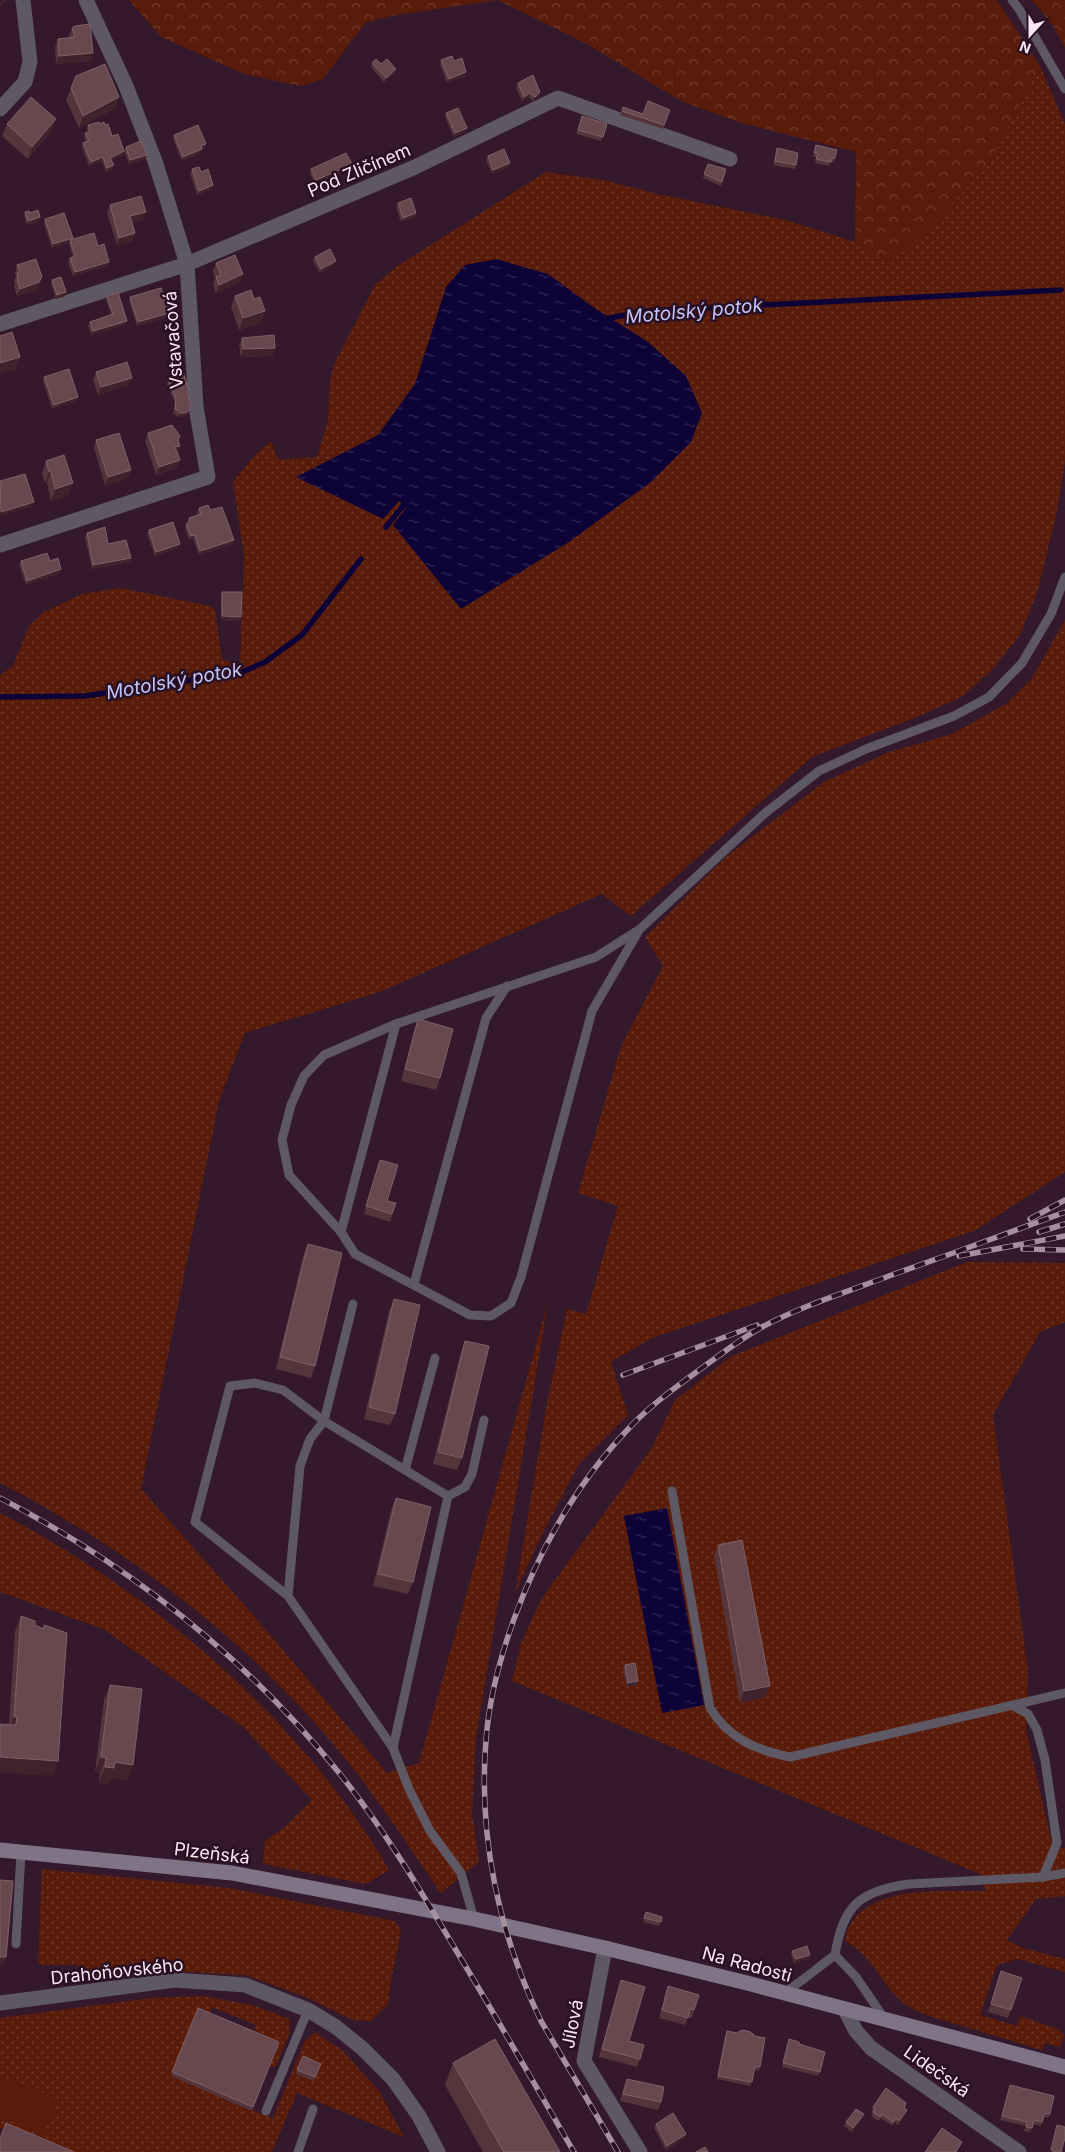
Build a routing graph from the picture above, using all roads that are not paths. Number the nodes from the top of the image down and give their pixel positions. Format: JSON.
{"nodes":[{"id":1,"x":23,"y":0,"type":"edge"},
{"id":2,"x":86,"y":0,"type":"edge"},
{"id":3,"x":1012,"y":0,"type":"edge"},
{"id":4,"x":1065,"y":88,"type":"edge"},
{"id":5,"x":0,"y":110,"type":"edge"},
{"id":6,"x":730,"y":158,"type":"dead end"},
{"id":7,"x":187,"y":264,"type":"junction"},
{"id":8,"x":0,"y":324,"type":"edge"},
{"id":9,"x":0,"y":546,"type":"edge"},
{"id":10,"x":1065,"y":577,"type":"edge"},
{"id":11,"x":640,"y":929,"type":"junction"},
{"id":12,"x":507,"y":986,"type":"junction"},
{"id":13,"x":396,"y":1024,"type":"junction"},
{"id":14,"x":341,"y":1232,"type":"junction"},
{"id":15,"x":414,"y":1284,"type":"junction"},
{"id":16,"x":353,"y":1304,"type":"dead end"},
{"id":17,"x":435,"y":1358,"type":"dead end"},
{"id":18,"x":484,"y":1420,"type":"dead end"},
{"id":19,"x":324,"y":1421,"type":"junction"},
{"id":20,"x":405,"y":1470,"type":"junction"},
{"id":21,"x":672,"y":1491,"type":"dead end"},
{"id":22,"x":448,"y":1496,"type":"junction"},
{"id":23,"x":288,"y":1596,"type":"junction"},
{"id":24,"x":1065,"y":1693,"type":"edge"},
{"id":25,"x":1012,"y":1705,"type":"junction"},
{"id":26,"x":393,"y":1748,"type":"junction"},
{"id":27,"x":0,"y":1850,"type":"edge"},
{"id":28,"x":21,"y":1852,"type":"junction"},
{"id":29,"x":1065,"y":1872,"type":"edge"},
{"id":30,"x":1043,"y":1876,"type":"junction"},
{"id":31,"x":416,"y":1908,"type":"joint"},
{"id":32,"x":474,"y":1919,"type":"junction"},
{"id":33,"x":16,"y":1944,"type":"dead end"},
{"id":34,"x":605,"y":1948,"type":"junction"},
{"id":35,"x":835,"y":1956,"type":"junction"},
{"id":36,"x":783,"y":1993,"type":"junction"},
{"id":37,"x":0,"y":2003,"type":"edge"},
{"id":38,"x":308,"y":2010,"type":"junction"},
{"id":39,"x":845,"y":2010,"type":"junction"},
{"id":40,"x":886,"y":2021,"type":"junction"},
{"id":41,"x":1065,"y":2067,"type":"edge"},
{"id":42,"x":313,"y":2109,"type":"dead end"},
{"id":43,"x":266,"y":2111,"type":"dead end"},
{"id":44,"x":298,"y":2152,"type":"edge"},
{"id":45,"x":438,"y":2152,"type":"edge"},
{"id":46,"x":640,"y":2152,"type":"edge"},
{"id":47,"x":1019,"y":2152,"type":"edge"}],
"edges":[{"from":1,"to":5,"type":"street"},
{"from":2,"to":7,"type":"street","name":"Vstavačová"},
{"from":3,"to":4,"type":"lane"},
{"from":6,"to":7,"type":"street","name":"Pod Zličínem"},
{"from":7,"to":8,"type":"street","name":"Pod Zličínem"},
{"from":7,"to":9,"type":"street","name":"Vstavačová"},
{"from":10,"to":11,"type":"lane"},
{"from":11,"to":12,"type":"lane"},
{"from":11,"to":15,"type":"lane"},
{"from":12,"to":13,"type":"lane"},
{"from":12,"to":15,"type":"lane"},
{"from":13,"to":14,"type":"lane"},
{"from":13,"to":14,"type":"lane"},
{"from":14,"to":15,"type":"lane"},
{"from":16,"to":19,"type":"lane"},
{"from":17,"to":20,"type":"lane"},
{"from":18,"to":22,"type":"lane"},
{"from":19,"to":20,"type":"lane"},
{"from":19,"to":23,"type":"lane"},
{"from":19,"to":23,"type":"lane"},
{"from":20,"to":22,"type":"lane"},
{"from":21,"to":25,"type":"lane"},
{"from":22,"to":26,"type":"lane"},
{"from":23,"to":26,"type":"lane"},
{"from":24,"to":25,"type":"lane"},
{"from":25,"to":30,"type":"lane"},
{"from":26,"to":32,"type":"lane"},
{"from":27,"to":28,"type":"main road","name":"Plzeňská"},
{"from":28,"to":31,"type":"main road","name":"Plzeňská"},
{"from":28,"to":33,"type":"lane"},
{"from":29,"to":30,"type":"lane"},
{"from":30,"to":35,"type":"lane"},
{"from":31,"to":32,"type":"main road","name":"Na Radosti"},
{"from":32,"to":34,"type":"main road","name":"Na Radosti"},
{"from":34,"to":36,"type":"main road","name":"Na Radosti"},
{"from":34,"to":46,"type":"street","name":"Jílová"},
{"from":35,"to":36,"type":"lane"},
{"from":35,"to":40,"type":"lane"},
{"from":36,"to":39,"type":"main road","name":"Na Radosti"},
{"from":37,"to":38,"type":"street","name":"Drahoňovského"},
{"from":38,"to":43,"type":"lane"},
{"from":38,"to":45,"type":"street","name":"Drahoňovského"},
{"from":39,"to":40,"type":"main road","name":"Na Radosti"},
{"from":39,"to":47,"type":"street","name":"Lidečská"},
{"from":40,"to":41,"type":"main road","name":"Na Radosti"},
{"from":42,"to":44,"type":"lane"}]}
